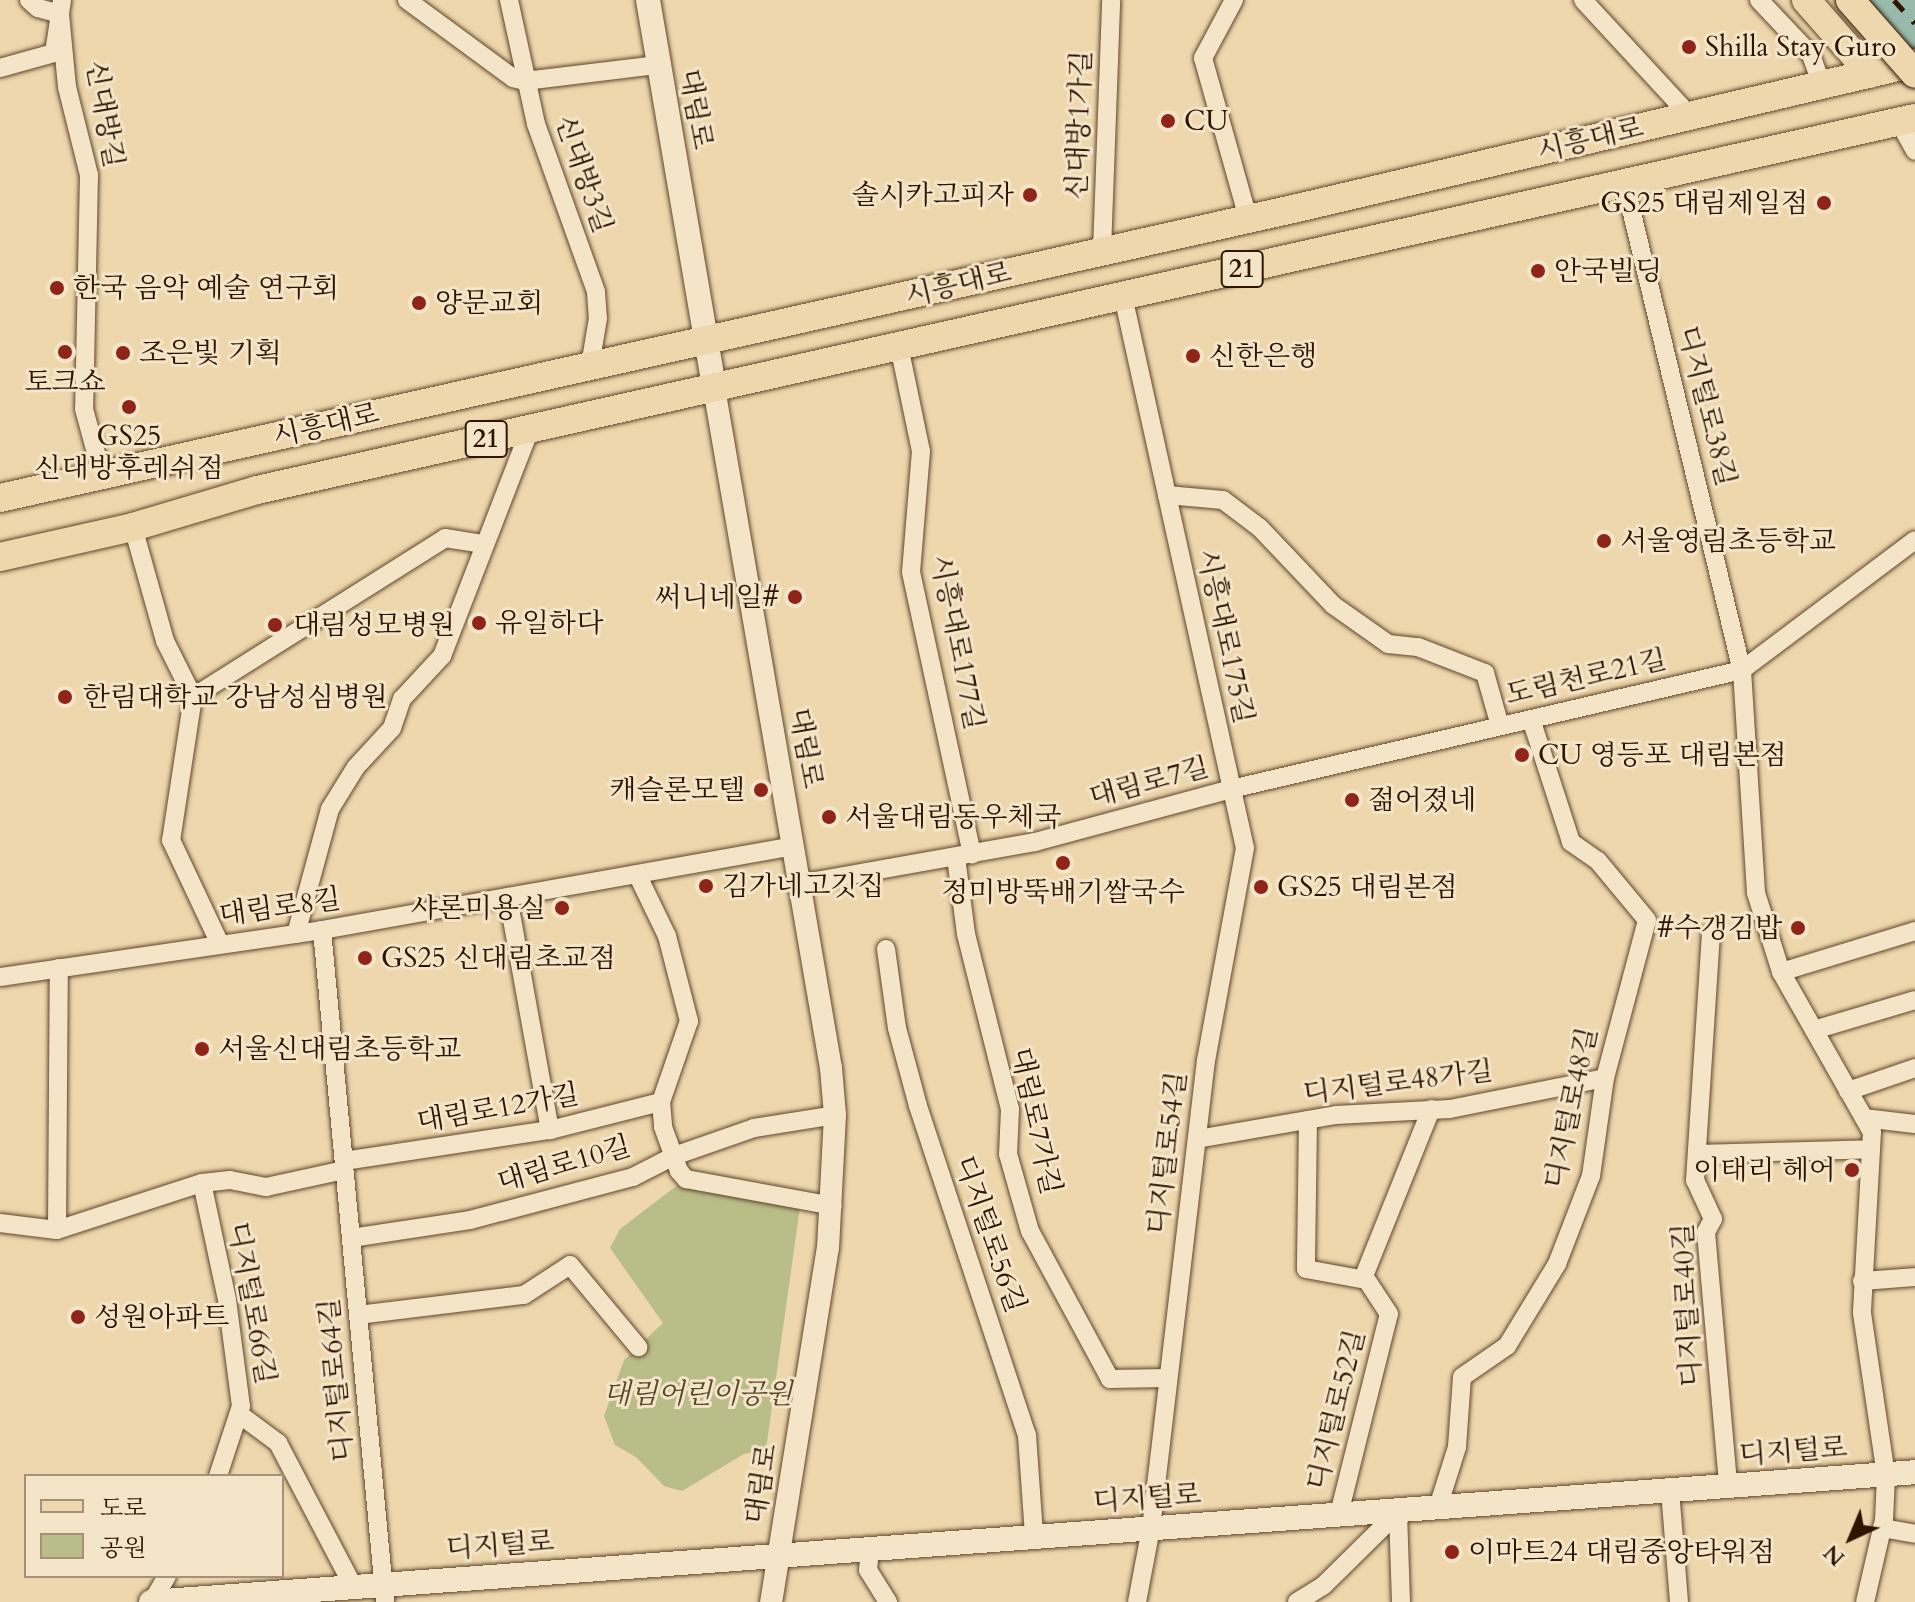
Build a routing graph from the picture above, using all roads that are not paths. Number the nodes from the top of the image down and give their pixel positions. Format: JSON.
{"nodes":[{"id":1,"x":29,"y":0,"type":"edge"},
{"id":2,"x":407,"y":0,"type":"edge"},
{"id":3,"x":509,"y":0,"type":"edge"},
{"id":4,"x":648,"y":0,"type":"edge"},
{"id":5,"x":1111,"y":0,"type":"edge"},
{"id":6,"x":1234,"y":0,"type":"edge"},
{"id":7,"x":1583,"y":0,"type":"edge"},
{"id":8,"x":1759,"y":0,"type":"edge"},
{"id":9,"x":1806,"y":0,"type":"edge"},
{"id":10,"x":1850,"y":0,"type":"edge"},
{"id":11,"x":61,"y":7,"type":"edge"},
{"id":12,"x":658,"y":65,"type":"junction"},
{"id":13,"x":0,"y":68,"type":"edge"},
{"id":14,"x":1899,"y":70,"type":"edge"},
{"id":15,"x":525,"y":81,"type":"junction"},
{"id":16,"x":1822,"y":85,"type":"junction"},
{"id":17,"x":1690,"y":116,"type":"junction"},
{"id":18,"x":1907,"y":120,"type":"edge"},
{"id":19,"x":1915,"y":151,"type":"edge"},
{"id":20,"x":1625,"y":184,"type":"junction"},
{"id":21,"x":1248,"y":218,"type":"junction"},
{"id":22,"x":1102,"y":251,"type":"junction"},
{"id":23,"x":1123,"y":296,"type":"junction"},
{"id":24,"x":706,"y":340,"type":"junction"},
{"id":25,"x":899,"y":346,"type":"junction"},
{"id":26,"x":590,"y":366,"type":"junction"},
{"id":27,"x":714,"y":388,"type":"junction"},
{"id":28,"x":530,"y":429,"type":"junction"},
{"id":29,"x":102,"y":475,"type":"junction"},
{"id":30,"x":1167,"y":495,"type":"junction"},
{"id":31,"x":0,"y":498,"type":"edge"},
{"id":32,"x":133,"y":527,"type":"junction"},
{"id":33,"x":1915,"y":540,"type":"edge"},
{"id":34,"x":484,"y":544,"type":"junction"},
{"id":35,"x":0,"y":557,"type":"edge"},
{"id":36,"x":1742,"y":670,"type":"junction"},
{"id":37,"x":193,"y":697,"type":"junction"},
{"id":38,"x":1531,"y":719,"type":"junction"},
{"id":39,"x":1500,"y":726,"type":"junction"},
{"id":40,"x":1231,"y":789,"type":"junction"},
{"id":41,"x":792,"y":846,"type":"junction"},
{"id":42,"x":964,"y":855,"type":"junction"},
{"id":43,"x":637,"y":874,"type":"junction"},
{"id":44,"x":799,"y":884,"type":"junction"},
{"id":45,"x":508,"y":897,"type":"junction"},
{"id":46,"x":322,"y":930,"type":"junction"},
{"id":47,"x":1915,"y":931,"type":"edge"},
{"id":48,"x":1711,"y":933,"type":"dead end"},
{"id":49,"x":296,"y":934,"type":"junction"},
{"id":50,"x":220,"y":944,"type":"junction"},
{"id":51,"x":886,"y":949,"type":"dead end"},
{"id":52,"x":59,"y":968,"type":"junction"},
{"id":53,"x":1781,"y":972,"type":"junction"},
{"id":54,"x":0,"y":977,"type":"edge"},
{"id":55,"x":1915,"y":1000,"type":"edge"},
{"id":56,"x":1814,"y":1030,"type":"junction"},
{"id":57,"x":1915,"y":1068,"type":"edge"},
{"id":58,"x":1605,"y":1078,"type":"junction"},
{"id":59,"x":1848,"y":1091,"type":"junction"},
{"id":60,"x":661,"y":1102,"type":"junction"},
{"id":61,"x":1431,"y":1109,"type":"junction"},
{"id":62,"x":835,"y":1115,"type":"junction"},
{"id":63,"x":1864,"y":1118,"type":"junction"},
{"id":64,"x":1308,"y":1120,"type":"junction"},
{"id":65,"x":1915,"y":1124,"type":"edge"},
{"id":66,"x":550,"y":1130,"type":"junction"},
{"id":67,"x":1197,"y":1139,"type":"junction"},
{"id":68,"x":1871,"y":1149,"type":"junction"},
{"id":69,"x":1697,"y":1154,"type":"junction"},
{"id":70,"x":674,"y":1156,"type":"junction"},
{"id":71,"x":344,"y":1165,"type":"junction"},
{"id":72,"x":202,"y":1183,"type":"junction"},
{"id":73,"x":833,"y":1206,"type":"junction"},
{"id":74,"x":0,"y":1223,"type":"edge"},
{"id":75,"x":57,"y":1230,"type":"junction"},
{"id":76,"x":351,"y":1238,"type":"junction"},
{"id":77,"x":1915,"y":1277,"type":"edge"},
{"id":78,"x":1366,"y":1280,"type":"junction"},
{"id":79,"x":1862,"y":1281,"type":"junction"},
{"id":80,"x":358,"y":1315,"type":"junction"},
{"id":81,"x":638,"y":1347,"type":"dead end"},
{"id":82,"x":1168,"y":1378,"type":"junction"},
{"id":83,"x":239,"y":1414,"type":"junction"},
{"id":84,"x":1915,"y":1472,"type":"edge"},
{"id":85,"x":219,"y":1474,"type":"edge"},
{"id":86,"x":1886,"y":1475,"type":"junction"},
{"id":87,"x":1728,"y":1486,"type":"junction"},
{"id":88,"x":1670,"y":1490,"type":"junction"},
{"id":89,"x":1438,"y":1507,"type":"junction"},
{"id":90,"x":1398,"y":1512,"type":"junction"},
{"id":91,"x":1339,"y":1514,"type":"junction"},
{"id":92,"x":1151,"y":1528,"type":"junction"},
{"id":93,"x":1882,"y":1528,"type":"junction"},
{"id":94,"x":1915,"y":1534,"type":"edge"},
{"id":95,"x":1034,"y":1536,"type":"junction"},
{"id":96,"x":870,"y":1548,"type":"junction"},
{"id":97,"x":780,"y":1555,"type":"junction"},
{"id":98,"x":166,"y":1578,"type":"edge"},
{"id":99,"x":353,"y":1586,"type":"junction"},
{"id":100,"x":384,"y":1593,"type":"edge"},
{"id":101,"x":152,"y":1602,"type":"edge"},
{"id":102,"x":771,"y":1602,"type":"edge"},
{"id":103,"x":888,"y":1602,"type":"edge"},
{"id":104,"x":1137,"y":1602,"type":"edge"},
{"id":105,"x":1297,"y":1602,"type":"edge"},
{"id":106,"x":1401,"y":1602,"type":"edge"},
{"id":107,"x":1679,"y":1602,"type":"edge"},
{"id":108,"x":1865,"y":1602,"type":"edge"}],
"edges":[{"from":1,"to":11,"type":"street"},
{"from":2,"to":15,"type":"street"},
{"from":3,"to":15,"type":"street","name":"신대방3길"},
{"from":4,"to":12,"type":"main road","name":"대림로"},
{"from":5,"to":22,"type":"street","name":"신대방1가길"},
{"from":6,"to":21,"type":"street"},
{"from":7,"to":17,"type":"street"},
{"from":8,"to":16,"type":"street"},
{"from":9,"to":14,"type":"main road"},
{"from":10,"to":14,"type":"main road","bridge":true},
{"from":11,"to":13,"type":"street"},
{"from":11,"to":29,"type":"street","name":"신대방길"},
{"from":12,"to":15,"type":"street"},
{"from":12,"to":24,"type":"main road","name":"대림로"},
{"from":14,"to":16,"type":"main road","name":"시흥대로"},
{"from":15,"to":26,"type":"street","name":"신대방3길"},
{"from":16,"to":17,"type":"main road","name":"시흥대로"},
{"from":17,"to":21,"type":"main road","name":"시흥대로"},
{"from":18,"to":19,"type":"street","name":"시흥대로"},
{"from":18,"to":20,"type":"main road","name":"시흥대로","number":"21"},
{"from":20,"to":23,"type":"main road","name":"시흥대로","number":"21"},
{"from":20,"to":36,"type":"street","name":"디지털로38길"},
{"from":21,"to":22,"type":"main road","name":"시흥대로"},
{"from":22,"to":24,"type":"main road","name":"시흥대로"},
{"from":23,"to":25,"type":"main road","name":"시흥대로","number":"21"},
{"from":23,"to":30,"type":"street","name":"시흥대로175길"},
{"from":24,"to":26,"type":"main road","name":"시흥대로"},
{"from":24,"to":27,"type":"main road","name":"대림로"},
{"from":25,"to":27,"type":"main road","name":"시흥대로","number":"21"},
{"from":25,"to":42,"type":"street","name":"시흥대로177길"},
{"from":26,"to":29,"type":"main road","name":"시흥대로"},
{"from":27,"to":28,"type":"main road","name":"시흥대로","number":"21"},
{"from":27,"to":41,"type":"street","name":"대림로"},
{"from":28,"to":32,"type":"main road","name":"시흥대로","number":"21"},
{"from":28,"to":34,"type":"street"},
{"from":29,"to":31,"type":"main road","name":"시흥대로"},
{"from":30,"to":39,"type":"street","name":"시흥대로175길"},
{"from":30,"to":40,"type":"street","name":"시흥대로175길"},
{"from":32,"to":35,"type":"main road","name":"시흥대로","number":"21"},
{"from":32,"to":37,"type":"street"},
{"from":33,"to":36,"type":"street","name":"도림천로21길"},
{"from":34,"to":37,"type":"street"},
{"from":34,"to":49,"type":"street"},
{"from":36,"to":38,"type":"street","name":"도림천로21길"},
{"from":36,"to":53,"type":"street","name":"디지털로38길"},
{"from":37,"to":50,"type":"street"},
{"from":38,"to":39,"type":"street","name":"도림천로21길"},
{"from":38,"to":58,"type":"street","name":"디지털로48길"},
{"from":39,"to":40,"type":"street","name":"도림천로21길"},
{"from":40,"to":42,"type":"street","name":"대림로7길"},
{"from":40,"to":67,"type":"street","name":"디지털로54길"},
{"from":41,"to":43,"type":"street","name":"대림로8길"},
{"from":41,"to":44,"type":"street","name":"대림로"},
{"from":42,"to":44,"type":"street","name":"대림로7길"},
{"from":42,"to":82,"type":"street","name":"대림로7가길"},
{"from":43,"to":45,"type":"street","name":"대림로8길"},
{"from":43,"to":60,"type":"street"},
{"from":44,"to":62,"type":"street","name":"대림로"},
{"from":45,"to":46,"type":"street","name":"대림로8길"},
{"from":45,"to":66,"type":"street"},
{"from":46,"to":49,"type":"street","name":"대림로8길"},
{"from":46,"to":71,"type":"street","name":"디지털로64길"},
{"from":47,"to":53,"type":"street"},
{"from":48,"to":69,"type":"street","name":"디지털로40길"},
{"from":49,"to":50,"type":"street","name":"대림로8길"},
{"from":50,"to":52,"type":"street","name":"대림로8길"},
{"from":51,"to":95,"type":"street","name":"디지털로56길"},
{"from":52,"to":54,"type":"street","name":"대림로8길"},
{"from":52,"to":75,"type":"street"},
{"from":53,"to":56,"type":"street","name":"디지털로38길"},
{"from":55,"to":56,"type":"street"},
{"from":56,"to":59,"type":"street","name":"디지털로38길"},
{"from":57,"to":59,"type":"street"},
{"from":58,"to":61,"type":"street","name":"디지털로48가길"},
{"from":58,"to":89,"type":"street","name":"디지털로48길"},
{"from":59,"to":63,"type":"street","name":"디지털로38길"},
{"from":60,"to":66,"type":"street","name":"대림로12가길"},
{"from":60,"to":70,"type":"street"},
{"from":61,"to":64,"type":"street","name":"디지털로48가길"},
{"from":61,"to":78,"type":"street"},
{"from":62,"to":70,"type":"street","name":"대림로10길"},
{"from":62,"to":73,"type":"street","name":"대림로"},
{"from":63,"to":65,"type":"street"},
{"from":63,"to":68,"type":"street","name":"디지털로38길"},
{"from":64,"to":67,"type":"street","name":"디지털로48가길"},
{"from":64,"to":78,"type":"street"},
{"from":66,"to":71,"type":"street","name":"대림로12가길"},
{"from":67,"to":82,"type":"street","name":"디지털로54길"},
{"from":68,"to":69,"type":"street"},
{"from":68,"to":79,"type":"street","name":"디지털로38길"},
{"from":69,"to":87,"type":"street","name":"디지털로40길"},
{"from":70,"to":73,"type":"street"},
{"from":70,"to":76,"type":"street","name":"대림로10길"},
{"from":71,"to":72,"type":"street"},
{"from":71,"to":76,"type":"street","name":"디지털로64길"},
{"from":72,"to":75,"type":"street"},
{"from":72,"to":83,"type":"street","name":"디지털로66길"},
{"from":73,"to":97,"type":"street","name":"대림로"},
{"from":74,"to":75,"type":"street"},
{"from":76,"to":80,"type":"street","name":"디지털로64길"},
{"from":77,"to":79,"type":"street"},
{"from":78,"to":91,"type":"street","name":"디지털로52길"},
{"from":79,"to":86,"type":"street","name":"디지털로38길"},
{"from":80,"to":81,"type":"street"},
{"from":80,"to":100,"type":"street","name":"디지털로64길"},
{"from":82,"to":92,"type":"street","name":"디지털로54길"},
{"from":83,"to":85,"type":"street","name":"디지털로66길"},
{"from":83,"to":99,"type":"street"},
{"from":84,"to":86,"type":"main road","name":"디지털로"},
{"from":86,"to":87,"type":"main road","name":"디지털로"},
{"from":86,"to":93,"type":"street","name":"디지털로38길"},
{"from":87,"to":88,"type":"main road","name":"디지털로"},
{"from":88,"to":89,"type":"main road","name":"디지털로"},
{"from":88,"to":107,"type":"street"},
{"from":89,"to":90,"type":"main road","name":"디지털로"},
{"from":90,"to":91,"type":"main road","name":"디지털로"},
{"from":90,"to":105,"type":"street"},
{"from":90,"to":106,"type":"street"},
{"from":91,"to":92,"type":"main road","name":"디지털로"},
{"from":92,"to":95,"type":"main road","name":"디지털로"},
{"from":92,"to":104,"type":"street","name":"디지털로54길"},
{"from":93,"to":94,"type":"street"},
{"from":93,"to":108,"type":"street","name":"디지털로38길"},
{"from":95,"to":96,"type":"main road","name":"디지털로"},
{"from":96,"to":97,"type":"main road","name":"디지털로"},
{"from":96,"to":103,"type":"street"},
{"from":97,"to":100,"type":"main road","name":"디지털로"},
{"from":97,"to":102,"type":"street","name":"대림로"},
{"from":98,"to":101,"type":"street"},
{"from":99,"to":100,"type":"main road","name":"디지털로"},
{"from":99,"to":101,"type":"main road","name":"디지털로"}]}
